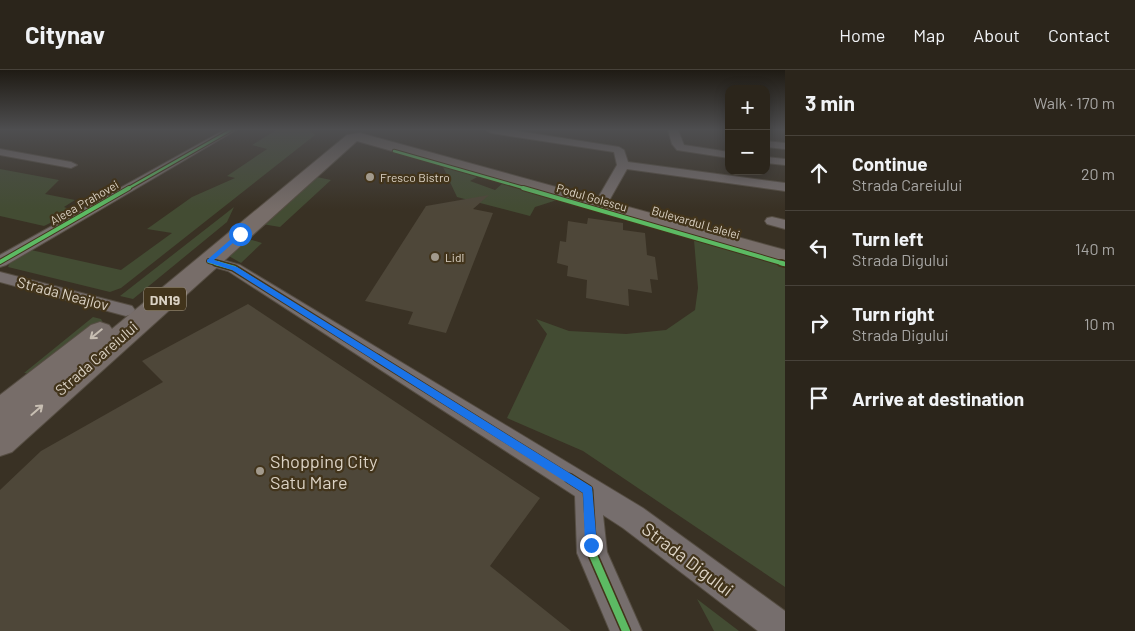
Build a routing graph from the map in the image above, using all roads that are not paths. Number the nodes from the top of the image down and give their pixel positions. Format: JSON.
{"nodes":[{"id":1,"x":23,"y":156,"type":"edge"},
{"id":2,"x":185,"y":156,"type":"edge"},
{"id":3,"x":331,"y":156,"type":"edge"},
{"id":4,"x":333,"y":156,"type":"edge"},
{"id":5,"x":427,"y":156,"type":"edge"},
{"id":6,"x":433,"y":156,"type":"edge"},
{"id":7,"x":621,"y":156,"type":"edge"},
{"id":8,"x":770,"y":160,"type":"edge"},
{"id":9,"x":785,"y":162,"type":"edge"},
{"id":10,"x":71,"y":165,"type":"dead end"},
{"id":11,"x":623,"y":165,"type":"junction"},
{"id":12,"x":785,"y":187,"type":"edge"},
{"id":13,"x":605,"y":196,"type":"junction"},
{"id":14,"x":785,"y":247,"type":"edge"},
{"id":15,"x":785,"y":257,"type":"edge"},
{"id":16,"x":209,"y":261,"type":"junction"},
{"id":17,"x":0,"y":262,"type":"edge"},
{"id":18,"x":0,"y":277,"type":"edge"},
{"id":19,"x":126,"y":310,"type":"junction"},
{"id":20,"x":0,"y":413,"type":"edge"},
{"id":21,"x":0,"y":442,"type":"edge"},
{"id":22,"x":588,"y":490,"type":"junction"},
{"id":23,"x":626,"y":631,"type":"edge"},
{"id":24,"x":785,"y":631,"type":"edge"}],
"edges":[{"from":1,"to":10,"type":"street"},
{"from":2,"to":17,"type":"street","name":"Aleea Prahovei"},
{"from":3,"to":19,"type":"main road","name":"Strada Careiului","number":"DN19"},
{"from":4,"to":16,"type":"main road","name":"Strada Careiului","number":"DN19"},
{"from":5,"to":15,"type":"main road","name":"Bulevardul Lalelei"},
{"from":6,"to":13,"type":"main road","name":"Bulevardul Lalelei"},
{"from":7,"to":11,"type":"street"},
{"from":8,"to":9,"type":"street"},
{"from":11,"to":12,"type":"street"},
{"from":11,"to":13,"type":"street"},
{"from":13,"to":14,"type":"main road","name":"Bulevardul Lalelei"},
{"from":21,"to":16,"type":"main road","name":"Strada Careiului","number":"DN19","one_way":true},
{"from":16,"to":22,"type":"street","name":"Strada Digului"},
{"from":18,"to":19,"type":"street","name":"Strada Neajlov"},
{"from":19,"to":20,"type":"main road","name":"Strada Careiului","number":"DN19","one_way":true},
{"from":22,"to":23,"type":"street"},
{"from":22,"to":24,"type":"street","name":"Strada Digului"}]}
